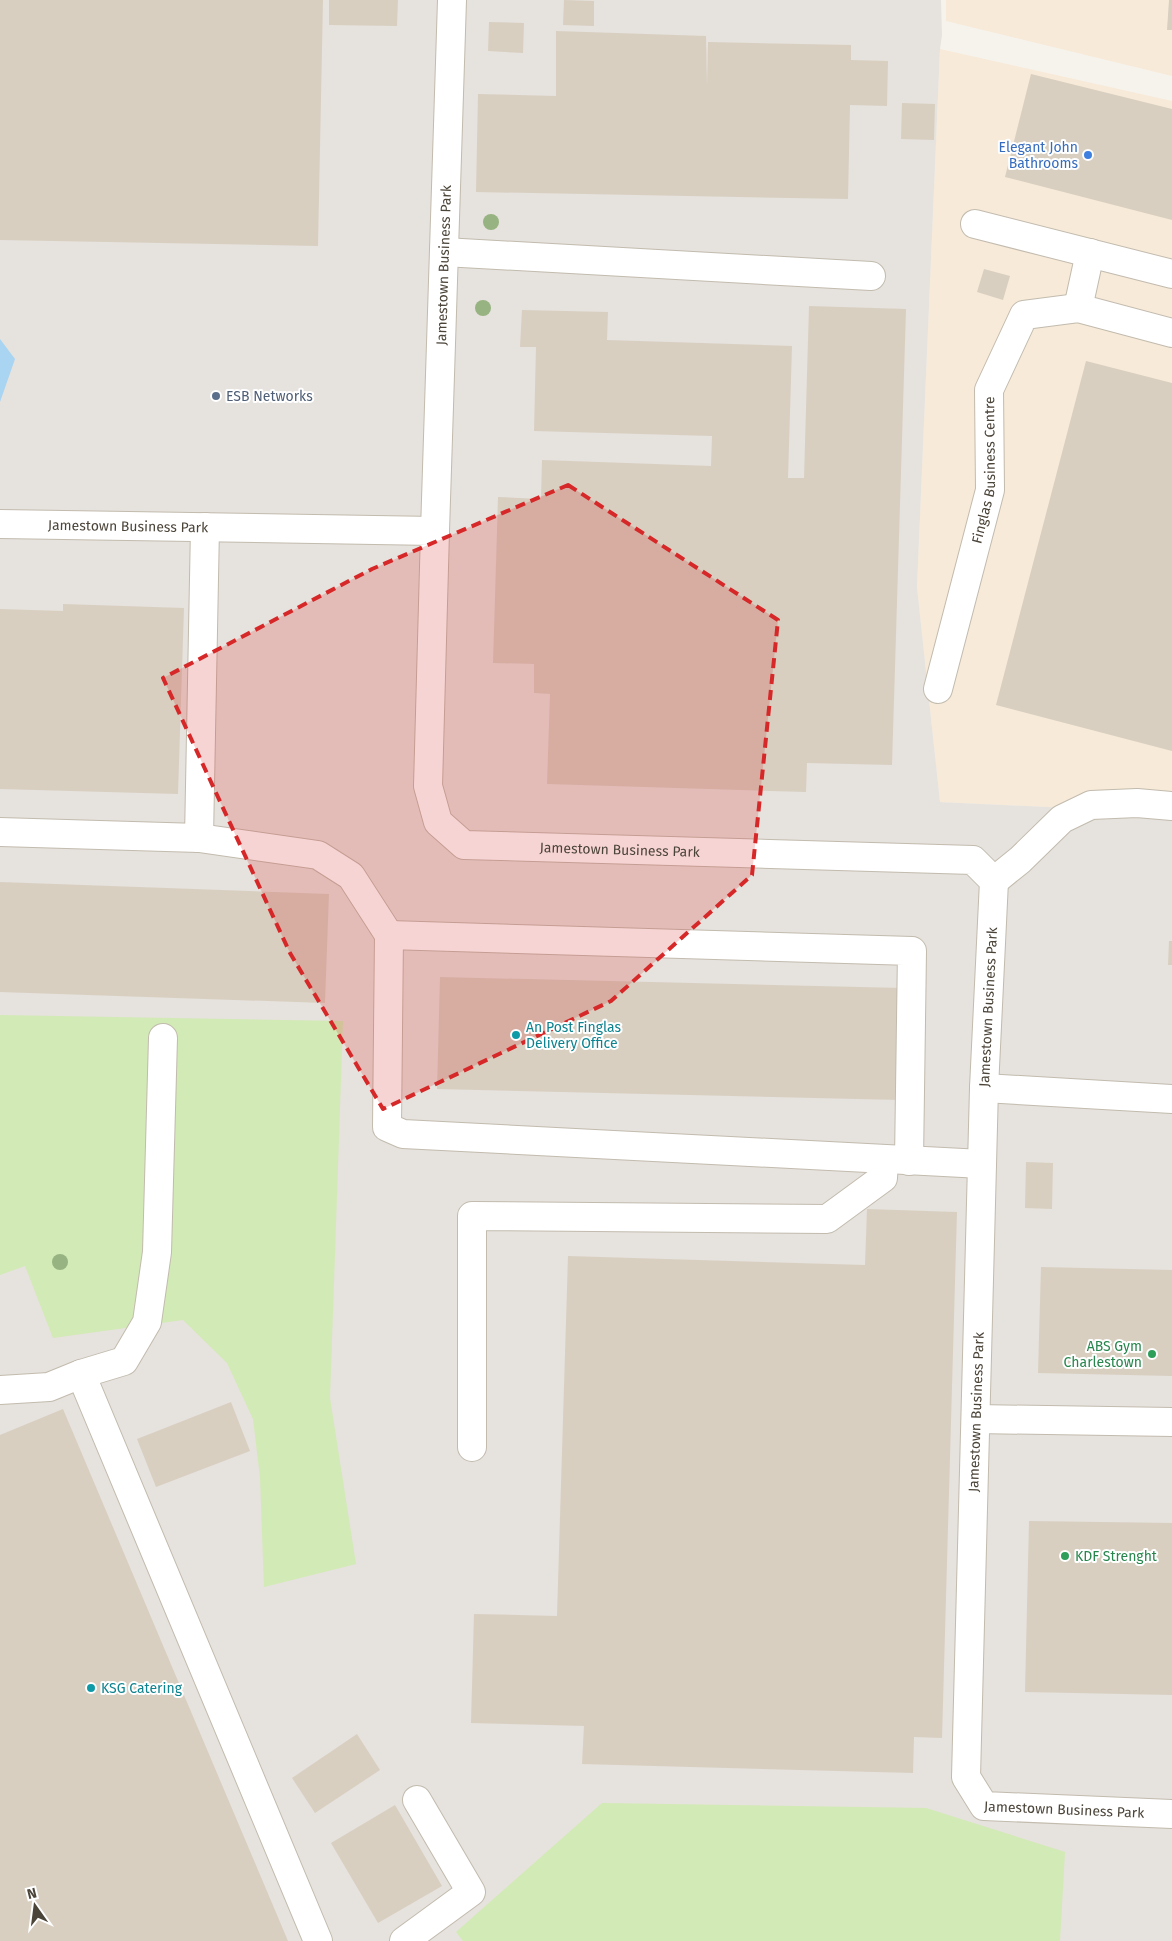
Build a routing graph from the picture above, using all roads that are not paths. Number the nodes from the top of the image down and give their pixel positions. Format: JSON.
{"nodes":[{"id":1,"x":452,"y":0,"type":"edge"},
{"id":2,"x":975,"y":224,"type":"dead end"},
{"id":3,"x":444,"y":252,"type":"junction"},
{"id":4,"x":1090,"y":253,"type":"junction"},
{"id":5,"x":1172,"y":274,"type":"edge"},
{"id":6,"x":871,"y":276,"type":"dead end"},
{"id":7,"x":1078,"y":308,"type":"junction"},
{"id":8,"x":1172,"y":333,"type":"edge"},
{"id":9,"x":0,"y":524,"type":"edge"},
{"id":10,"x":205,"y":528,"type":"junction"},
{"id":11,"x":435,"y":531,"type":"junction"},
{"id":12,"x":938,"y":689,"type":"dead end"},
{"id":13,"x":1172,"y":806,"type":"edge"},
{"id":14,"x":0,"y":832,"type":"edge"},
{"id":15,"x":199,"y":838,"type":"junction"},
{"id":16,"x":994,"y":881,"type":"junction"},
{"id":17,"x":389,"y":934,"type":"junction"},
{"id":18,"x":163,"y":1038,"type":"dead end"},
{"id":19,"x":984,"y":1088,"type":"junction"},
{"id":20,"x":1172,"y":1099,"type":"edge"},
{"id":21,"x":896,"y":1160,"type":"junction"},
{"id":22,"x":982,"y":1164,"type":"junction"},
{"id":23,"x":81,"y":1374,"type":"junction"},
{"id":24,"x":0,"y":1390,"type":"edge"},
{"id":25,"x":976,"y":1419,"type":"junction"},
{"id":26,"x":1172,"y":1422,"type":"edge"},
{"id":27,"x":472,"y":1446,"type":"dead end"},
{"id":28,"x":417,"y":1800,"type":"dead end"},
{"id":29,"x":1172,"y":1814,"type":"edge"},
{"id":30,"x":318,"y":1941,"type":"edge"},
{"id":31,"x":404,"y":1941,"type":"edge"}],
"edges":[{"from":1,"to":3,"type":"street","name":"Jamestown Business Park"},
{"from":2,"to":4,"type":"street"},
{"from":3,"to":6,"type":"street"},
{"from":3,"to":11,"type":"street","name":"Jamestown Business Park"},
{"from":4,"to":5,"type":"street"},
{"from":4,"to":7,"type":"street"},
{"from":7,"to":8,"type":"street","name":"Finglas Business Centre"},
{"from":7,"to":12,"type":"street","name":"Finglas Business Centre"},
{"from":9,"to":10,"type":"street","name":"Jamestown Business Park"},
{"from":10,"to":11,"type":"street","name":"Jamestown Business Park"},
{"from":10,"to":15,"type":"street"},
{"from":11,"to":16,"type":"street","name":"Jamestown Business Park"},
{"from":13,"to":16,"type":"street"},
{"from":14,"to":15,"type":"street"},
{"from":15,"to":17,"type":"street"},
{"from":16,"to":19,"type":"street","name":"Jamestown Business Park"},
{"from":17,"to":21,"type":"street"},
{"from":17,"to":21,"type":"street"},
{"from":18,"to":23,"type":"street"},
{"from":19,"to":20,"type":"street"},
{"from":19,"to":22,"type":"street","name":"Jamestown Business Park"},
{"from":21,"to":22,"type":"street"},
{"from":21,"to":27,"type":"street"},
{"from":22,"to":25,"type":"street","name":"Jamestown Business Park"},
{"from":23,"to":24,"type":"street"},
{"from":23,"to":30,"type":"street"},
{"from":25,"to":26,"type":"street"},
{"from":25,"to":29,"type":"street","name":"Jamestown Business Park"},
{"from":28,"to":31,"type":"street"}]}
